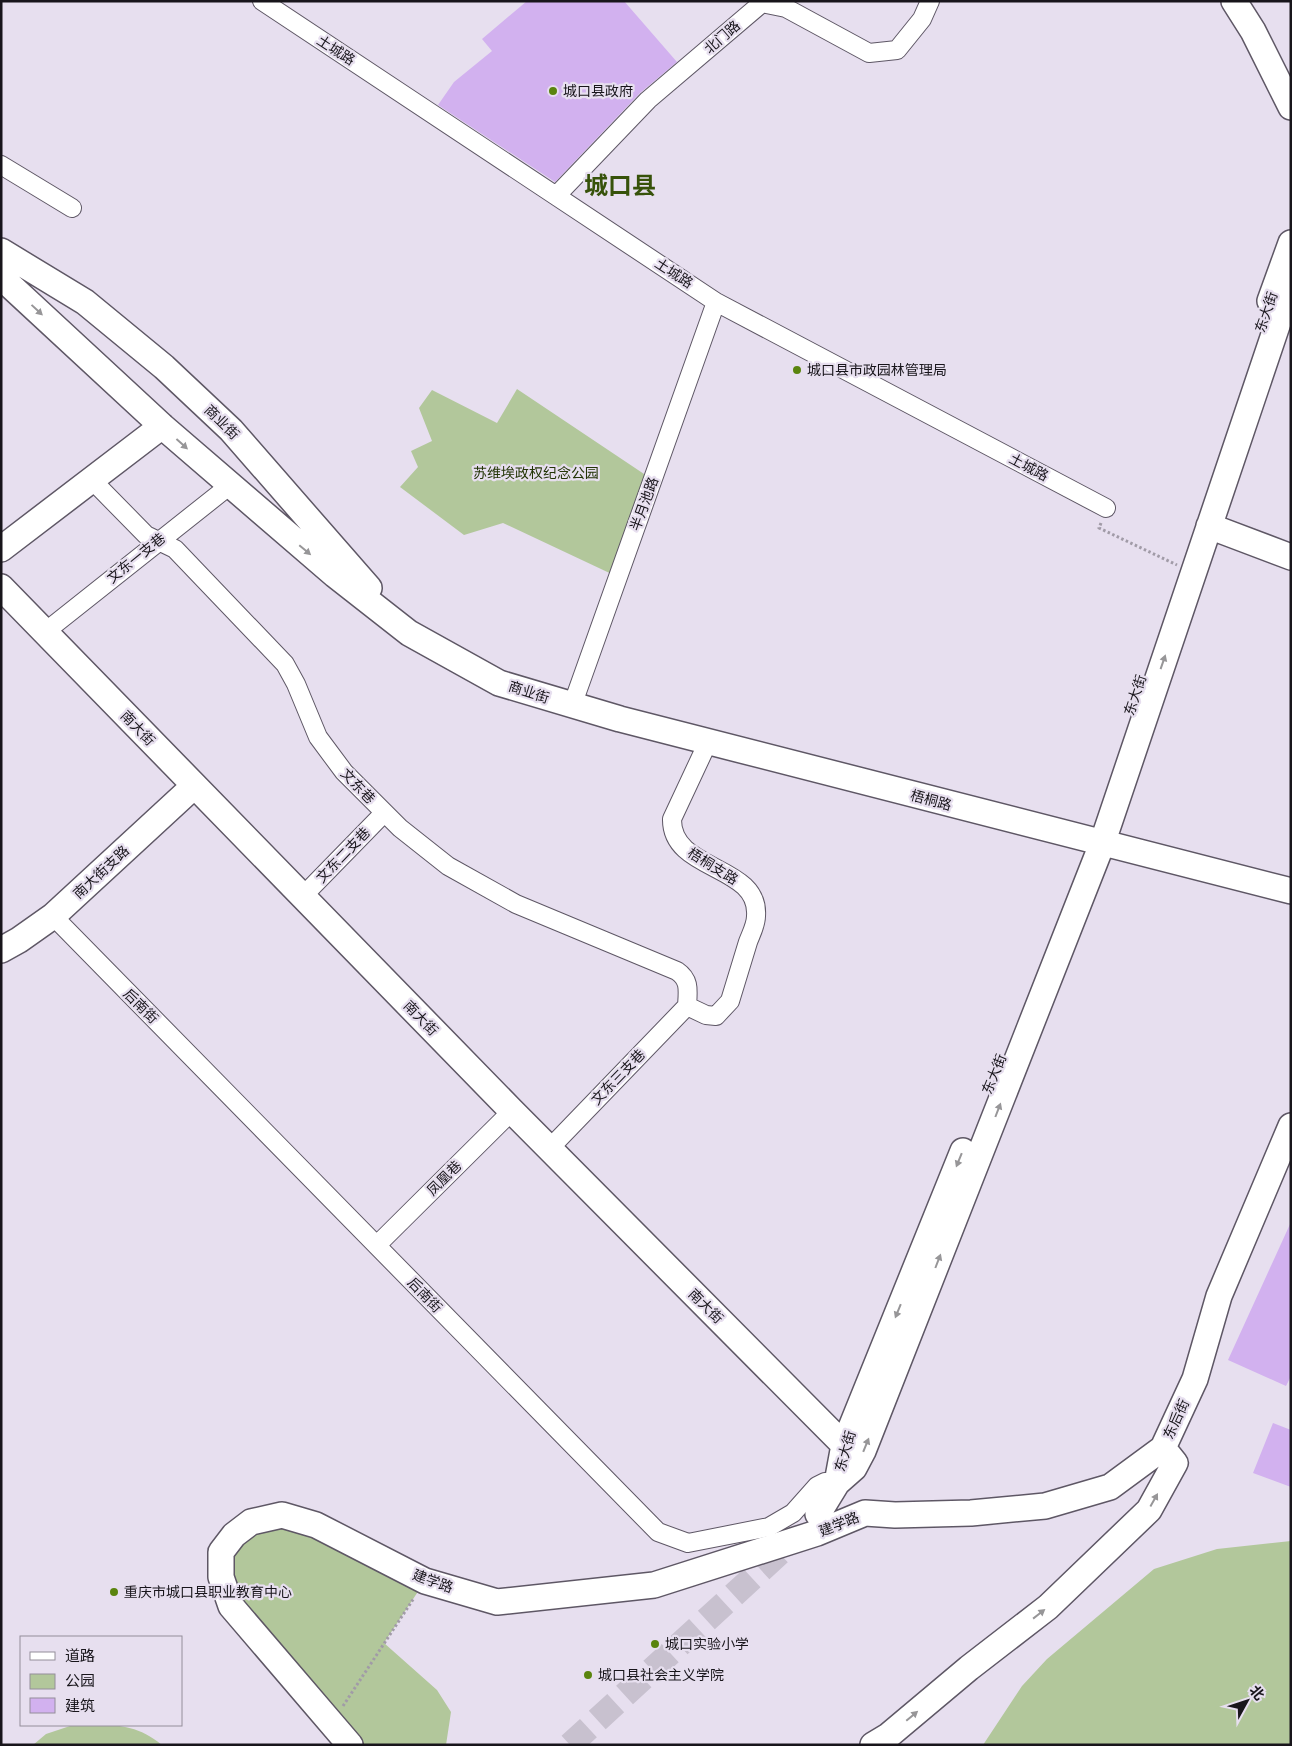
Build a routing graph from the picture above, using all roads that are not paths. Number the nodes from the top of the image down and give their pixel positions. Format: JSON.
{"nodes":[{"id":1,"x":262,"y":1,"type":"edge"},
{"id":2,"x":930,"y":1,"type":"edge"},
{"id":3,"x":1234,"y":1,"type":"edge"},
{"id":4,"x":1249,"y":1,"type":"edge"},
{"id":5,"x":1291,"y":77,"type":"edge"},
{"id":6,"x":1291,"y":107,"type":"edge"},
{"id":7,"x":1,"y":165,"type":"edge"},
{"id":8,"x":556,"y":196,"type":"junction"},
{"id":9,"x":72,"y":208,"type":"dead end"},
{"id":10,"x":1291,"y":243,"type":"edge"},
{"id":11,"x":1,"y":251,"type":"edge"},
{"id":12,"x":1,"y":277,"type":"edge"},
{"id":13,"x":1291,"y":284,"type":"edge"},
{"id":14,"x":716,"y":302,"type":"junction"},
{"id":15,"x":162,"y":426,"type":"junction"},
{"id":16,"x":92,"y":480,"type":"junction"},
{"id":17,"x":229,"y":486,"type":"junction"},
{"id":18,"x":1106,"y":508,"type":"road end"},
{"id":19,"x":1209,"y":526,"type":"junction"},
{"id":20,"x":156,"y":542,"type":"junction"},
{"id":21,"x":1,"y":550,"type":"edge"},
{"id":22,"x":1291,"y":557,"type":"edge"},
{"id":23,"x":1,"y":588,"type":"edge"},
{"id":24,"x":45,"y":632,"type":"junction"},
{"id":25,"x":409,"y":633,"type":"junction"},
{"id":26,"x":572,"y":706,"type":"junction"},
{"id":27,"x":708,"y":742,"type":"junction"},
{"id":28,"x":194,"y":786,"type":"junction"},
{"id":29,"x":384,"y":813,"type":"junction"},
{"id":30,"x":1095,"y":842,"type":"junction"},
{"id":31,"x":1291,"y":891,"type":"edge"},
{"id":32,"x":302,"y":897,"type":"junction"},
{"id":33,"x":53,"y":916,"type":"junction"},
{"id":34,"x":1,"y":950,"type":"edge"},
{"id":35,"x":687,"y":1006,"type":"junction"},
{"id":36,"x":512,"y":1111,"type":"junction"},
{"id":37,"x":1291,"y":1126,"type":"edge"},
{"id":38,"x":550,"y":1148,"type":"junction"},
{"id":39,"x":377,"y":1245,"type":"junction"},
{"id":40,"x":844,"y":1446,"type":"junction"},
{"id":41,"x":1163,"y":1448,"type":"junction"},
{"id":42,"x":837,"y":1483,"type":"junction"},
{"id":43,"x":818,"y":1514,"type":"dead end"},
{"id":44,"x":895,"y":1515,"type":"joint"},
{"id":45,"x":350,"y":1745,"type":"edge"},
{"id":46,"x":873,"y":1745,"type":"edge"}],
"edges":[{"from":1,"to":8,"type":"street","name":"土城路"},
{"from":2,"to":8,"type":"street","name":"北门路"},
{"from":3,"to":6,"type":"street"},
{"from":4,"to":5,"type":"street"},
{"from":7,"to":9,"type":"street"},
{"from":8,"to":14,"type":"street","name":"土城路"},
{"from":10,"to":30,"type":"street","name":"东大街"},
{"from":11,"to":25,"type":"street","name":"商业街"},
{"from":12,"to":15,"type":"street","name":"商业街","one_way":true},
{"from":13,"to":19,"type":"street","name":"东大街"},
{"from":14,"to":18,"type":"street","name":"土城路"},
{"from":14,"to":26,"type":"street","name":"半月池路"},
{"from":15,"to":16,"type":"street"},
{"from":15,"to":17,"type":"street","name":"商业街","one_way":true},
{"from":16,"to":20,"type":"street","name":"文东巷"},
{"from":16,"to":21,"type":"street"},
{"from":17,"to":20,"type":"street","name":"文东一支巷"},
{"from":17,"to":25,"type":"street","name":"商业街","one_way":true},
{"from":19,"to":22,"type":"street"},
{"from":30,"to":19,"type":"street","name":"东大街","one_way":true},
{"from":20,"to":24,"type":"street","name":"文东一支巷"},
{"from":20,"to":29,"type":"street","name":"文东巷"},
{"from":23,"to":24,"type":"street","name":"南大街"},
{"from":24,"to":28,"type":"street","name":"南大街"},
{"from":25,"to":26,"type":"street","name":"商业街"},
{"from":26,"to":27,"type":"street","name":"梧桐路"},
{"from":27,"to":30,"type":"street","name":"梧桐路"},
{"from":27,"to":35,"type":"street","name":"梧桐支路"},
{"from":28,"to":32,"type":"street","name":"南大街"},
{"from":28,"to":33,"type":"street","name":"南大街支路"},
{"from":29,"to":32,"type":"street","name":"文东二支巷"},
{"from":29,"to":35,"type":"street","name":"文东巷"},
{"from":30,"to":31,"type":"street","name":"梧桐路"},
{"from":30,"to":40,"type":"street","name":"东大街","one_way":true},
{"from":42,"to":30,"type":"street","name":"东大街","one_way":true},
{"from":32,"to":36,"type":"street","name":"南大街"},
{"from":33,"to":34,"type":"street","name":"南大街支路"},
{"from":33,"to":39,"type":"street","name":"后南街"},
{"from":35,"to":38,"type":"street","name":"文东三支巷"},
{"from":36,"to":38,"type":"street","name":"南大街"},
{"from":36,"to":39,"type":"street","name":"凤凰巷"},
{"from":37,"to":41,"type":"street","name":"东后街"},
{"from":38,"to":40,"type":"street","name":"南大街"},
{"from":39,"to":42,"type":"street","name":"后南街"},
{"from":40,"to":42,"type":"street","name":"东大街"},
{"from":41,"to":44,"type":"street","name":"东后街"},
{"from":46,"to":41,"type":"street","one_way":true},
{"from":42,"to":43,"type":"street"},
{"from":44,"to":45,"type":"street","name":"建学路"}]}
